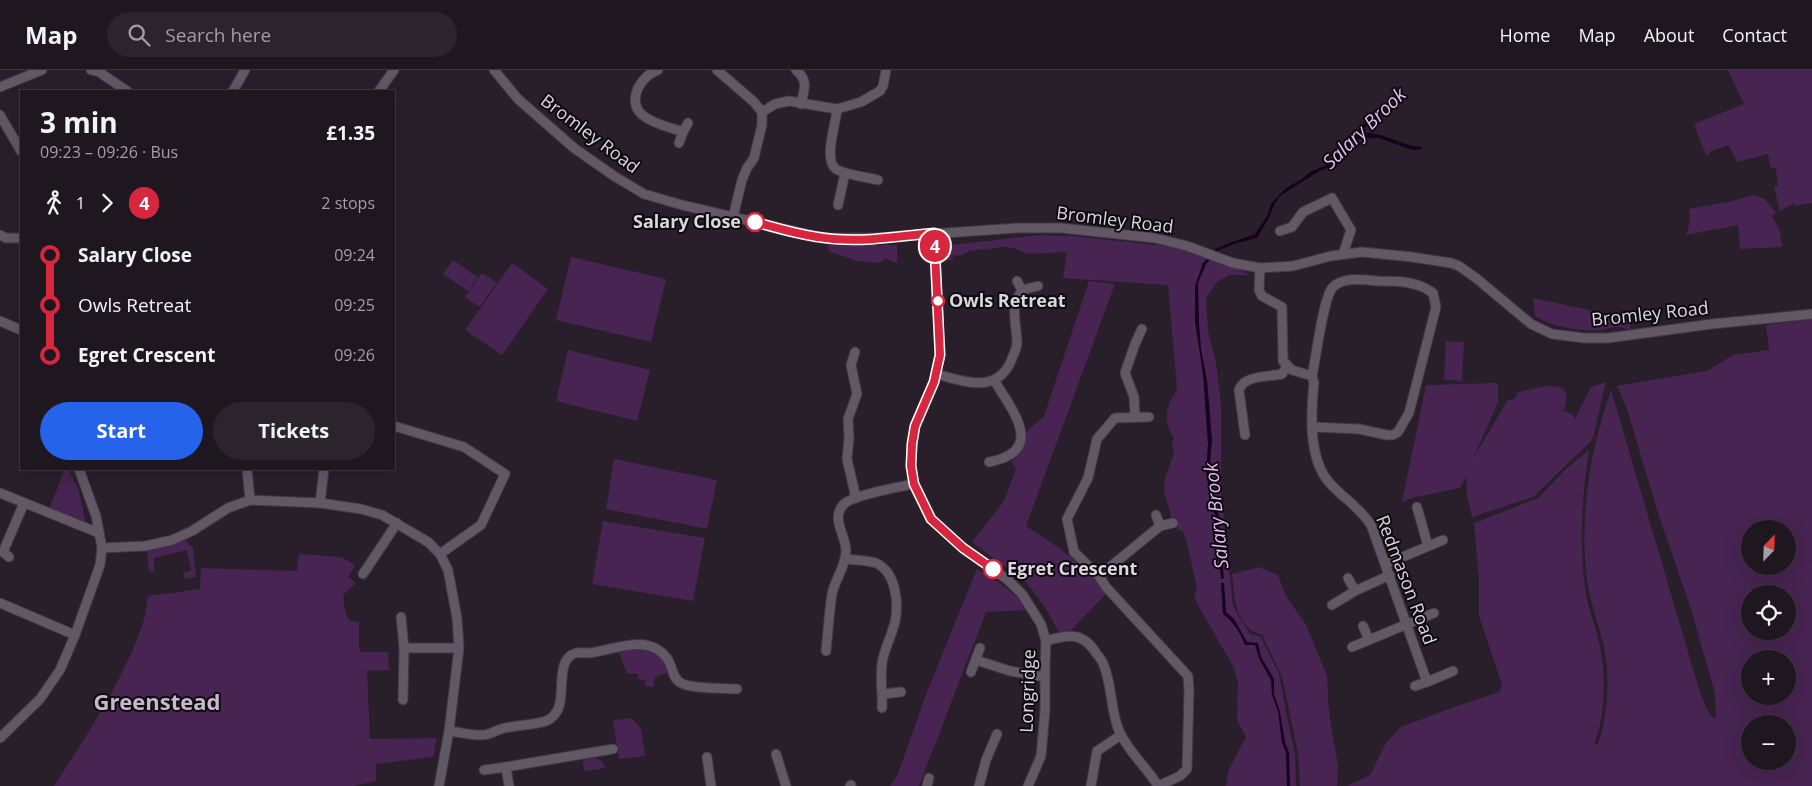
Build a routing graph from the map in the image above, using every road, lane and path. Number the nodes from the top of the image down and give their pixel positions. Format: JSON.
{"nodes":[{"id":1,"x":245,"y":70,"type":"edge"},
{"id":2,"x":394,"y":70,"type":"edge"},
{"id":3,"x":494,"y":70,"type":"edge"},
{"id":4,"x":658,"y":70,"type":"edge"},
{"id":5,"x":717,"y":70,"type":"edge"},
{"id":6,"x":796,"y":70,"type":"edge"},
{"id":7,"x":886,"y":70,"type":"edge"},
{"id":8,"x":37,"y":71,"type":"edge"},
{"id":9,"x":97,"y":71,"type":"edge"},
{"id":10,"x":0,"y":87,"type":"edge"},
{"id":11,"x":126,"y":90,"type":"edge"},
{"id":12,"x":234,"y":90,"type":"edge"},
{"id":13,"x":380,"y":90,"type":"edge"},
{"id":14,"x":802,"y":104,"type":"junction"},
{"id":15,"x":837,"y":110,"type":"junction"},
{"id":16,"x":762,"y":112,"type":"junction"},
{"id":17,"x":0,"y":115,"type":"edge"},
{"id":18,"x":688,"y":123,"type":"dead end"},
{"id":19,"x":683,"y":132,"type":"junction"},
{"id":20,"x":680,"y":143,"type":"dead end"},
{"id":21,"x":20,"y":149,"type":"edge"},
{"id":22,"x":845,"y":172,"type":"junction"},
{"id":23,"x":878,"y":180,"type":"dead end"},
{"id":24,"x":838,"y":205,"type":"dead end"},
{"id":25,"x":733,"y":217,"type":"junction"},
{"id":26,"x":1280,"y":231,"type":"dead end"},
{"id":27,"x":934,"y":233,"type":"junction"},
{"id":28,"x":0,"y":236,"type":"edge"},
{"id":29,"x":20,"y":238,"type":"edge"},
{"id":30,"x":1343,"y":254,"type":"junction"},
{"id":31,"x":1260,"y":268,"type":"junction"},
{"id":32,"x":1016,"y":281,"type":"dead end"},
{"id":33,"x":1038,"y":286,"type":"dead end"},
{"id":34,"x":1022,"y":290,"type":"junction"},
{"id":35,"x":1812,"y":314,"type":"edge"},
{"id":36,"x":1,"y":324,"type":"edge"},
{"id":37,"x":1142,"y":329,"type":"dead end"},
{"id":38,"x":20,"y":330,"type":"edge"},
{"id":39,"x":855,"y":352,"type":"dead end"},
{"id":40,"x":1287,"y":366,"type":"junction"},
{"id":41,"x":936,"y":374,"type":"junction"},
{"id":42,"x":1312,"y":376,"type":"junction"},
{"id":43,"x":994,"y":380,"type":"junction"},
{"id":44,"x":1134,"y":417,"type":"junction"},
{"id":45,"x":1148,"y":418,"type":"dead end"},
{"id":46,"x":395,"y":426,"type":"edge"},
{"id":47,"x":1312,"y":427,"type":"junction"},
{"id":48,"x":1245,"y":435,"type":"dead end"},
{"id":49,"x":989,"y":462,"type":"dead end"},
{"id":50,"x":79,"y":470,"type":"edge"},
{"id":51,"x":248,"y":470,"type":"edge"},
{"id":52,"x":324,"y":470,"type":"edge"},
{"id":53,"x":914,"y":484,"type":"junction"},
{"id":54,"x":0,"y":493,"type":"edge"},
{"id":55,"x":856,"y":498,"type":"junction"},
{"id":56,"x":250,"y":500,"type":"junction"},
{"id":57,"x":24,"y":503,"type":"junction"},
{"id":58,"x":320,"y":503,"type":"junction"},
{"id":59,"x":1417,"y":507,"type":"dead end"},
{"id":60,"x":1156,"y":514,"type":"dead end"},
{"id":61,"x":397,"y":523,"type":"junction"},
{"id":62,"x":1173,"y":523,"type":"dead end"},
{"id":63,"x":1160,"y":526,"type":"junction"},
{"id":64,"x":99,"y":533,"type":"junction"},
{"id":65,"x":1443,"y":540,"type":"dead end"},
{"id":66,"x":1428,"y":546,"type":"junction"},
{"id":67,"x":102,"y":548,"type":"junction"},
{"id":68,"x":4,"y":554,"type":"edge"},
{"id":69,"x":440,"y":554,"type":"junction"},
{"id":70,"x":845,"y":559,"type":"junction"},
{"id":71,"x":1386,"y":564,"type":"junction"},
{"id":72,"x":363,"y":574,"type":"dead end"},
{"id":73,"x":1390,"y":575,"type":"junction"},
{"id":74,"x":1099,"y":576,"type":"junction"},
{"id":75,"x":1348,"y":578,"type":"dead end"},
{"id":76,"x":1355,"y":590,"type":"junction"},
{"id":77,"x":0,"y":603,"type":"edge"},
{"id":78,"x":1332,"y":605,"type":"dead end"},
{"id":79,"x":1434,"y":613,"type":"dead end"},
{"id":80,"x":401,"y":617,"type":"dead end"},
{"id":81,"x":1407,"y":624,"type":"junction"},
{"id":82,"x":1364,"y":626,"type":"dead end"},
{"id":83,"x":75,"y":635,"type":"junction"},
{"id":84,"x":1369,"y":640,"type":"junction"},
{"id":85,"x":1046,"y":641,"type":"junction"},
{"id":86,"x":1352,"y":647,"type":"dead end"},
{"id":87,"x":404,"y":648,"type":"junction"},
{"id":88,"x":459,"y":648,"type":"junction"},
{"id":89,"x":980,"y":648,"type":"dead end"},
{"id":90,"x":826,"y":652,"type":"dead end"},
{"id":91,"x":976,"y":660,"type":"junction"},
{"id":92,"x":971,"y":672,"type":"dead end"},
{"id":93,"x":1453,"y":672,"type":"dead end"},
{"id":94,"x":1045,"y":677,"type":"junction"},
{"id":95,"x":1427,"y":682,"type":"junction"},
{"id":96,"x":1415,"y":686,"type":"dead end"},
{"id":97,"x":737,"y":689,"type":"dead end"},
{"id":98,"x":901,"y":692,"type":"dead end"},
{"id":99,"x":883,"y":694,"type":"junction"},
{"id":100,"x":403,"y":700,"type":"dead end"},
{"id":101,"x":882,"y":708,"type":"dead end"},
{"id":102,"x":449,"y":730,"type":"junction"},
{"id":103,"x":996,"y":734,"type":"dead end"},
{"id":104,"x":1121,"y":735,"type":"junction"},
{"id":105,"x":0,"y":738,"type":"edge"},
{"id":106,"x":613,"y":748,"type":"dead end"},
{"id":107,"x":776,"y":754,"type":"dead end"},
{"id":108,"x":707,"y":757,"type":"dead end"},
{"id":109,"x":506,"y":767,"type":"junction"},
{"id":110,"x":484,"y":770,"type":"dead end"},
{"id":111,"x":438,"y":786,"type":"edge"},
{"id":112,"x":509,"y":786,"type":"edge"},
{"id":113,"x":711,"y":786,"type":"edge"},
{"id":114,"x":786,"y":786,"type":"edge"},
{"id":115,"x":979,"y":786,"type":"edge"},
{"id":116,"x":1028,"y":786,"type":"edge"},
{"id":117,"x":1091,"y":786,"type":"edge"},
{"id":118,"x":1158,"y":786,"type":"edge"}],
"edges":[{"from":1,"to":12,"type":"street"},
{"from":2,"to":13,"type":"street"},
{"from":3,"to":25,"type":"street","name":"Bromley Road"},
{"from":4,"to":19,"type":"street"},
{"from":5,"to":16,"type":"street"},
{"from":6,"to":14,"type":"street"},
{"from":7,"to":15,"type":"street"},
{"from":8,"to":10,"type":"street"},
{"from":9,"to":11,"type":"street"},
{"from":14,"to":15,"type":"street"},
{"from":14,"to":16,"type":"street"},
{"from":15,"to":22,"type":"street"},
{"from":16,"to":25,"type":"street"},
{"from":17,"to":21,"type":"street"},
{"from":18,"to":19,"type":"street"},
{"from":19,"to":20,"type":"street"},
{"from":22,"to":23,"type":"street"},
{"from":22,"to":24,"type":"street"},
{"from":25,"to":27,"type":"street","name":"Bromley Road"},
{"from":26,"to":30,"type":"street"},
{"from":27,"to":31,"type":"street","name":"Bromley Road"},
{"from":27,"to":41,"type":"street","name":"Longridge"},
{"from":28,"to":29,"type":"street"},
{"from":30,"to":31,"type":"street","name":"Bromley Road"},
{"from":30,"to":35,"type":"street","name":"Bromley Road"},
{"from":31,"to":40,"type":"street"},
{"from":32,"to":34,"type":"street"},
{"from":33,"to":34,"type":"street"},
{"from":34,"to":43,"type":"street"},
{"from":36,"to":38,"type":"street"},
{"from":37,"to":44,"type":"street"},
{"from":39,"to":55,"type":"street"},
{"from":40,"to":42,"type":"street"},
{"from":40,"to":48,"type":"street"},
{"from":41,"to":43,"type":"street"},
{"from":41,"to":53,"type":"street","name":"Longridge"},
{"from":42,"to":47,"type":"street","name":"Redmason Road"},
{"from":42,"to":47,"type":"street","name":"Redmason Road"},
{"from":43,"to":49,"type":"street"},
{"from":44,"to":45,"type":"street"},
{"from":44,"to":74,"type":"street"},
{"from":46,"to":69,"type":"street"},
{"from":47,"to":71,"type":"street","name":"Redmason Road"},
{"from":50,"to":64,"type":"street"},
{"from":51,"to":56,"type":"street"},
{"from":52,"to":58,"type":"street"},
{"from":53,"to":55,"type":"street"},
{"from":53,"to":85,"type":"street","name":"Longridge"},
{"from":54,"to":57,"type":"street"},
{"from":55,"to":70,"type":"street"},
{"from":56,"to":58,"type":"street"},
{"from":56,"to":67,"type":"street"},
{"from":57,"to":64,"type":"street"},
{"from":57,"to":68,"type":"street"},
{"from":58,"to":61,"type":"street"},
{"from":59,"to":66,"type":"street"},
{"from":60,"to":63,"type":"street"},
{"from":61,"to":69,"type":"street"},
{"from":61,"to":72,"type":"street"},
{"from":62,"to":63,"type":"street"},
{"from":63,"to":74,"type":"street"},
{"from":64,"to":67,"type":"street"},
{"from":65,"to":66,"type":"street"},
{"from":66,"to":71,"type":"street"},
{"from":67,"to":83,"type":"street"},
{"from":69,"to":88,"type":"street"},
{"from":70,"to":90,"type":"street"},
{"from":70,"to":99,"type":"street"},
{"from":71,"to":73,"type":"street","name":"Redmason Road"},
{"from":73,"to":76,"type":"street"},
{"from":73,"to":81,"type":"street","name":"Redmason Road"},
{"from":74,"to":118,"type":"street"},
{"from":75,"to":76,"type":"street"},
{"from":76,"to":78,"type":"street"},
{"from":77,"to":83,"type":"street"},
{"from":79,"to":81,"type":"street"},
{"from":80,"to":87,"type":"street"},
{"from":81,"to":84,"type":"street"},
{"from":81,"to":95,"type":"street","name":"Redmason Road"},
{"from":82,"to":84,"type":"street"},
{"from":83,"to":105,"type":"street"},
{"from":84,"to":86,"type":"street"},
{"from":85,"to":94,"type":"street","name":"Longridge"},
{"from":85,"to":104,"type":"street"},
{"from":87,"to":88,"type":"street"},
{"from":87,"to":100,"type":"street"},
{"from":88,"to":102,"type":"street"},
{"from":89,"to":91,"type":"street"},
{"from":91,"to":92,"type":"street"},
{"from":91,"to":94,"type":"street"},
{"from":93,"to":95,"type":"street"},
{"from":94,"to":116,"type":"street","name":"Longridge"},
{"from":95,"to":96,"type":"street"},
{"from":97,"to":102,"type":"street"},
{"from":98,"to":99,"type":"street"},
{"from":99,"to":101,"type":"street"},
{"from":102,"to":111,"type":"street"},
{"from":103,"to":115,"type":"street"},
{"from":104,"to":117,"type":"street"},
{"from":104,"to":118,"type":"street"},
{"from":106,"to":109,"type":"street"},
{"from":107,"to":114,"type":"street"},
{"from":108,"to":113,"type":"street"},
{"from":109,"to":110,"type":"street"},
{"from":109,"to":112,"type":"street"}]}
